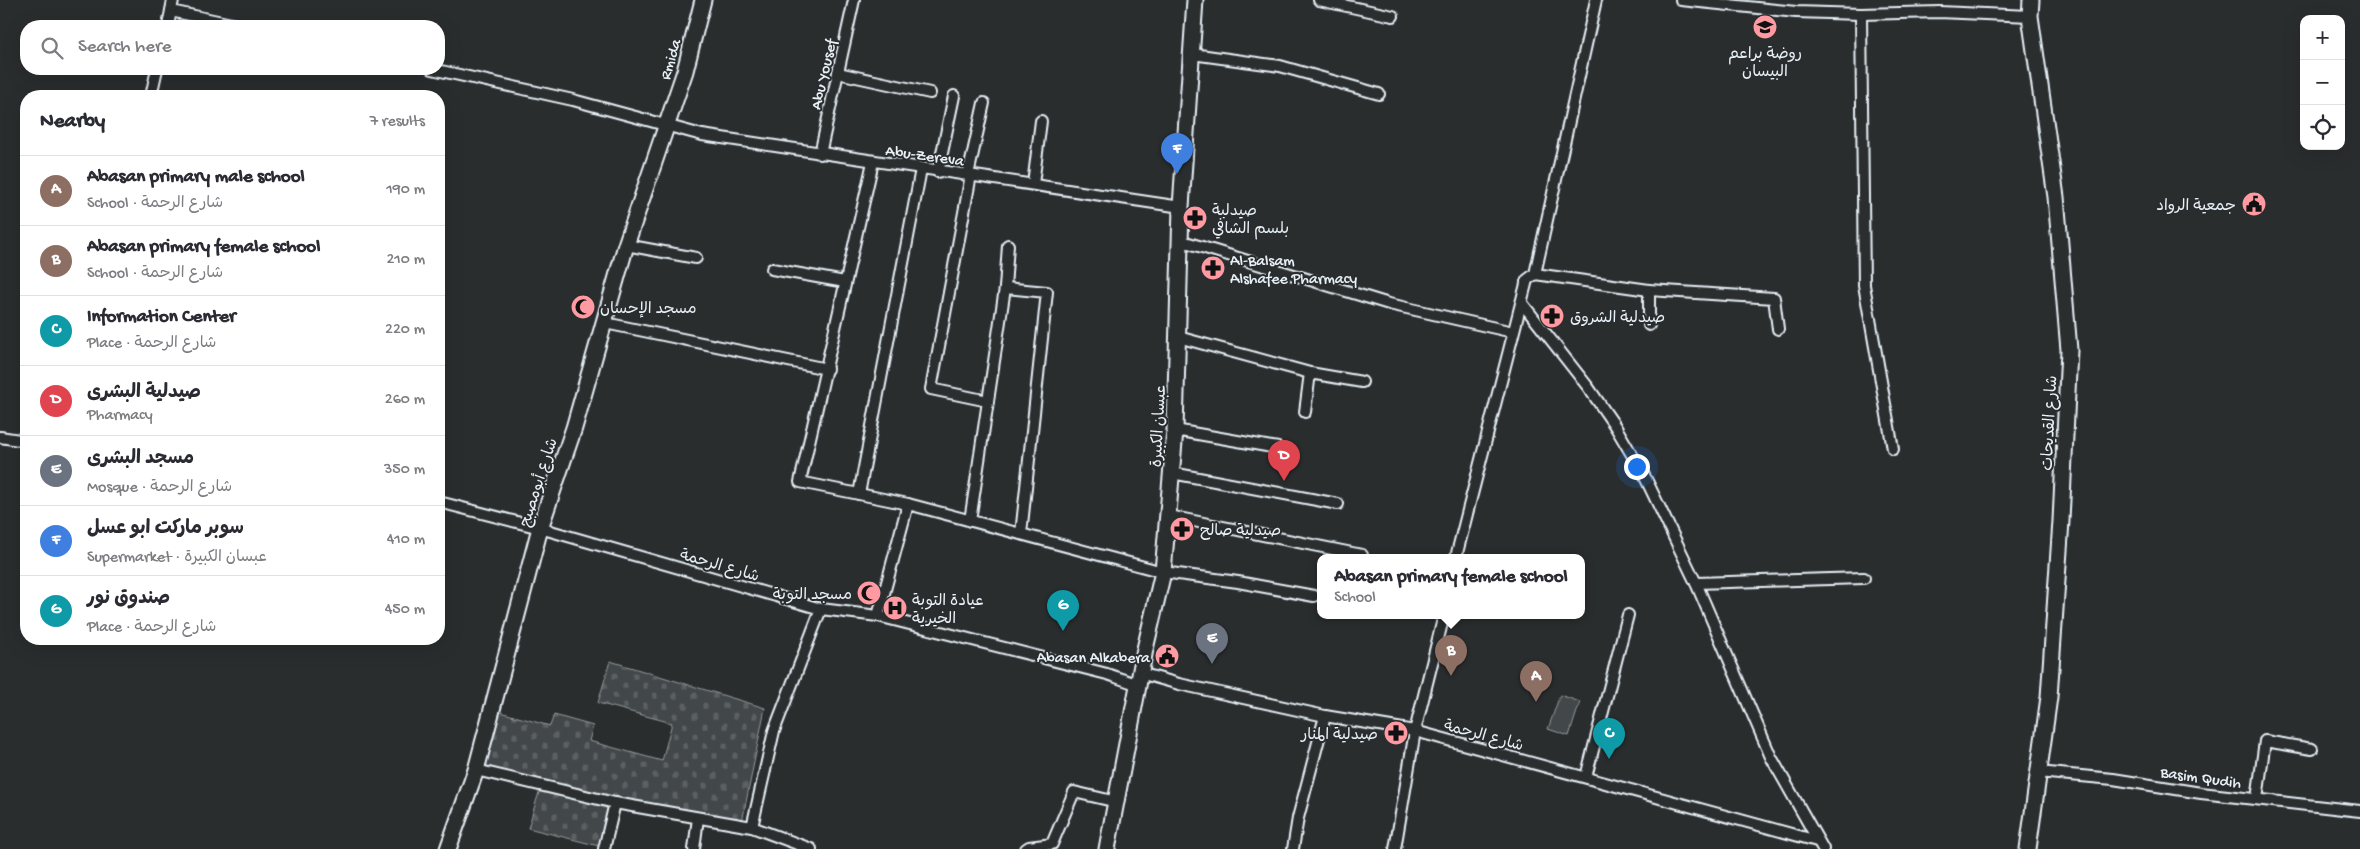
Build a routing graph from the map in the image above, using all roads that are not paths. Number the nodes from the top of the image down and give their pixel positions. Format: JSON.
{"nodes":[{"id":1,"x":174,"y":0,"type":"edge"},
{"id":2,"x":703,"y":0,"type":"edge"},
{"id":3,"x":854,"y":0,"type":"edge"},
{"id":4,"x":1196,"y":0,"type":"edge"},
{"id":5,"x":1319,"y":0,"type":"edge"},
{"id":6,"x":1596,"y":0,"type":"edge"},
{"id":7,"x":1681,"y":0,"type":"edge"},
{"id":8,"x":1796,"y":0,"type":"edge"},
{"id":9,"x":2031,"y":0,"type":"edge"},
{"id":10,"x":171,"y":11,"type":"junction"},
{"id":11,"x":1796,"y":12,"type":"junction"},
{"id":12,"x":1861,"y":14,"type":"junction"},
{"id":13,"x":1392,"y":16,"type":"dead end"},
{"id":14,"x":2030,"y":16,"type":"junction"},
{"id":15,"x":169,"y":20,"type":"edge"},
{"id":16,"x":212,"y":20,"type":"edge"},
{"id":17,"x":1192,"y":54,"type":"junction"},
{"id":18,"x":445,"y":72,"type":"edge"},
{"id":19,"x":838,"y":74,"type":"junction"},
{"id":20,"x":156,"y":75,"type":"edge"},
{"id":21,"x":153,"y":90,"type":"edge"},
{"id":22,"x":930,"y":93,"type":"dead end"},
{"id":23,"x":1379,"y":94,"type":"dead end"},
{"id":24,"x":954,"y":96,"type":"dead end"},
{"id":25,"x":984,"y":103,"type":"dead end"},
{"id":26,"x":1041,"y":121,"type":"dead end"},
{"id":27,"x":666,"y":127,"type":"junction"},
{"id":28,"x":820,"y":154,"type":"junction"},
{"id":29,"x":873,"y":162,"type":"junction"},
{"id":30,"x":922,"y":169,"type":"junction"},
{"id":31,"x":938,"y":172,"type":"junction"},
{"id":32,"x":970,"y":175,"type":"junction"},
{"id":33,"x":1033,"y":184,"type":"junction"},
{"id":34,"x":1181,"y":207,"type":"junction"},
{"id":35,"x":1179,"y":240,"type":"junction"},
{"id":36,"x":626,"y":245,"type":"junction"},
{"id":37,"x":1008,"y":245,"type":"dead end"},
{"id":38,"x":696,"y":258,"type":"dead end"},
{"id":39,"x":772,"y":269,"type":"dead end"},
{"id":40,"x":1535,"y":274,"type":"junction"},
{"id":41,"x":845,"y":282,"type":"junction"},
{"id":42,"x":1005,"y":288,"type":"junction"},
{"id":43,"x":1649,"y":290,"type":"junction"},
{"id":44,"x":1522,"y":303,"type":"junction"},
{"id":45,"x":605,"y":323,"type":"junction"},
{"id":46,"x":1649,"y":325,"type":"dead end"},
{"id":47,"x":1778,"y":329,"type":"dead end"},
{"id":48,"x":1513,"y":332,"type":"junction"},
{"id":49,"x":1178,"y":337,"type":"junction"},
{"id":50,"x":827,"y":369,"type":"junction"},
{"id":51,"x":1310,"y":373,"type":"junction"},
{"id":52,"x":1362,"y":382,"type":"dead end"},
{"id":53,"x":988,"y":401,"type":"junction"},
{"id":54,"x":1305,"y":412,"type":"dead end"},
{"id":55,"x":1175,"y":430,"type":"junction"},
{"id":56,"x":0,"y":437,"type":"edge"},
{"id":57,"x":20,"y":440,"type":"edge"},
{"id":58,"x":1278,"y":448,"type":"dead end"},
{"id":59,"x":1893,"y":449,"type":"dead end"},
{"id":60,"x":1172,"y":473,"type":"junction"},
{"id":61,"x":859,"y":494,"type":"junction"},
{"id":62,"x":445,"y":504,"type":"edge"},
{"id":63,"x":908,"y":504,"type":"junction"},
{"id":64,"x":1338,"y":504,"type":"dead end"},
{"id":65,"x":1168,"y":516,"type":"junction"},
{"id":66,"x":970,"y":521,"type":"junction"},
{"id":67,"x":540,"y":528,"type":"junction"},
{"id":68,"x":1022,"y":534,"type":"junction"},
{"id":69,"x":1357,"y":554,"type":"edge"},
{"id":70,"x":1457,"y":554,"type":"edge"},
{"id":71,"x":1163,"y":572,"type":"junction"},
{"id":72,"x":1864,"y":578,"type":"dead end"},
{"id":73,"x":1696,"y":582,"type":"junction"},
{"id":74,"x":1314,"y":596,"type":"dead end"},
{"id":75,"x":821,"y":609,"type":"junction"},
{"id":76,"x":1628,"y":615,"type":"dead end"},
{"id":77,"x":878,"y":616,"type":"junction"},
{"id":78,"x":1443,"y":619,"type":"edge"},
{"id":79,"x":1139,"y":679,"type":"junction"},
{"id":80,"x":1325,"y":716,"type":"junction"},
{"id":81,"x":1415,"y":731,"type":"junction"},
{"id":82,"x":2312,"y":749,"type":"dead end"},
{"id":83,"x":476,"y":770,"type":"junction"},
{"id":84,"x":2038,"y":772,"type":"junction"},
{"id":85,"x":1586,"y":777,"type":"junction"},
{"id":86,"x":2257,"y":799,"type":"junction"},
{"id":87,"x":1117,"y":802,"type":"junction"},
{"id":88,"x":615,"y":803,"type":"junction"},
{"id":89,"x":2360,"y":811,"type":"edge"},
{"id":90,"x":698,"y":818,"type":"junction"},
{"id":91,"x":752,"y":827,"type":"junction"},
{"id":92,"x":1820,"y":845,"type":"edge"},
{"id":93,"x":448,"y":849,"type":"edge"},
{"id":94,"x":604,"y":849,"type":"edge"},
{"id":95,"x":694,"y":849,"type":"edge"},
{"id":96,"x":811,"y":849,"type":"edge"},
{"id":97,"x":1026,"y":849,"type":"edge"},
{"id":98,"x":1107,"y":849,"type":"edge"},
{"id":99,"x":1293,"y":849,"type":"edge"},
{"id":100,"x":1395,"y":849,"type":"edge"},
{"id":101,"x":2028,"y":849,"type":"edge"}],
"edges":[{"from":1,"to":10,"type":"street"},
{"from":2,"to":27,"type":"street","name":"Rmida"},
{"from":3,"to":19,"type":"street","name":"Abu Yousef"},
{"from":4,"to":17,"type":"street","name":"عبسان الكبيرة"},
{"from":5,"to":13,"type":"street"},
{"from":6,"to":40,"type":"street"},
{"from":7,"to":11,"type":"street"},
{"from":8,"to":11,"type":"street"},
{"from":9,"to":14,"type":"street","name":"شارع القديحات"},
{"from":10,"to":15,"type":"street"},
{"from":10,"to":16,"type":"street"},
{"from":11,"to":12,"type":"street"},
{"from":12,"to":14,"type":"street"},
{"from":12,"to":59,"type":"street"},
{"from":14,"to":84,"type":"street","name":"شارع القديحات"},
{"from":17,"to":23,"type":"street"},
{"from":17,"to":34,"type":"street","name":"عبسان الكبيرة"},
{"from":18,"to":27,"type":"street","name":"Abu-Zereva"},
{"from":19,"to":22,"type":"street"},
{"from":19,"to":28,"type":"street","name":"Abu Yousef"},
{"from":20,"to":21,"type":"street"},
{"from":24,"to":31,"type":"street"},
{"from":25,"to":32,"type":"street"},
{"from":26,"to":33,"type":"street"},
{"from":27,"to":28,"type":"street","name":"Abu-Zereva"},
{"from":27,"to":36,"type":"street","name":"شارع أبومصبح"},
{"from":28,"to":29,"type":"street","name":"Abu-Zereva"},
{"from":29,"to":30,"type":"street","name":"Abu-Zereva"},
{"from":29,"to":41,"type":"street"},
{"from":30,"to":31,"type":"street","name":"Abu-Zereva"},
{"from":30,"to":61,"type":"street"},
{"from":31,"to":32,"type":"street","name":"Abu-Zereva"},
{"from":32,"to":33,"type":"street","name":"Abu-Zereva"},
{"from":32,"to":53,"type":"street"},
{"from":33,"to":34,"type":"street","name":"Abu-Zereva"},
{"from":34,"to":35,"type":"street","name":"عبسان الكبيرة"},
{"from":35,"to":48,"type":"street"},
{"from":35,"to":49,"type":"street","name":"عبسان الكبيرة"},
{"from":36,"to":38,"type":"street"},
{"from":36,"to":45,"type":"street","name":"شارع أبومصبح"},
{"from":37,"to":42,"type":"street"},
{"from":39,"to":41,"type":"street"},
{"from":40,"to":43,"type":"street"},
{"from":40,"to":44,"type":"street"},
{"from":41,"to":50,"type":"street"},
{"from":42,"to":53,"type":"street"},
{"from":42,"to":68,"type":"street"},
{"from":43,"to":46,"type":"street"},
{"from":43,"to":47,"type":"street"},
{"from":44,"to":48,"type":"street"},
{"from":44,"to":73,"type":"street"},
{"from":45,"to":50,"type":"street"},
{"from":45,"to":67,"type":"street","name":"شارع أبومصبح"},
{"from":48,"to":70,"type":"street"},
{"from":49,"to":51,"type":"street"},
{"from":49,"to":55,"type":"street","name":"عبسان الكبيرة"},
{"from":50,"to":61,"type":"street"},
{"from":51,"to":52,"type":"street"},
{"from":51,"to":54,"type":"street"},
{"from":53,"to":66,"type":"street"},
{"from":55,"to":58,"type":"street"},
{"from":55,"to":60,"type":"street","name":"عبسان الكبيرة"},
{"from":56,"to":57,"type":"street"},
{"from":60,"to":64,"type":"street"},
{"from":60,"to":65,"type":"street","name":"عبسان الكبيرة"},
{"from":61,"to":63,"type":"street"},
{"from":62,"to":67,"type":"street","name":"شارع الرحمة"},
{"from":63,"to":66,"type":"street"},
{"from":63,"to":77,"type":"street"},
{"from":65,"to":69,"type":"street"},
{"from":65,"to":71,"type":"street","name":"عبسان الكبيرة"},
{"from":66,"to":68,"type":"street"},
{"from":67,"to":75,"type":"street","name":"شارع الرحمة"},
{"from":67,"to":83,"type":"street","name":"شارع أبومصبح"},
{"from":68,"to":71,"type":"street"},
{"from":71,"to":74,"type":"street"},
{"from":71,"to":79,"type":"street","name":"عبسان الكبيرة"},
{"from":72,"to":73,"type":"street"},
{"from":73,"to":92,"type":"street"},
{"from":75,"to":77,"type":"street","name":"شارع الرحمة"},
{"from":75,"to":91,"type":"street"},
{"from":76,"to":85,"type":"street"},
{"from":77,"to":79,"type":"street","name":"شارع الرحمة"},
{"from":78,"to":81,"type":"street"},
{"from":79,"to":80,"type":"street","name":"شارع الرحمة"},
{"from":79,"to":87,"type":"street","name":"عبسان الكبيرة"},
{"from":80,"to":81,"type":"street","name":"شارع الرحمة"},
{"from":80,"to":99,"type":"street"},
{"from":81,"to":85,"type":"street","name":"شارع الرحمة"},
{"from":81,"to":100,"type":"street"},
{"from":82,"to":86,"type":"street"},
{"from":83,"to":88,"type":"street"},
{"from":83,"to":93,"type":"street","name":"شارع أبومصبح"},
{"from":84,"to":86,"type":"street","name":"Basim Qudih"},
{"from":84,"to":101,"type":"street","name":"شارع القديحات"},
{"from":85,"to":92,"type":"street","name":"شارع الرحمة"},
{"from":86,"to":89,"type":"street","name":"Basim Qudih"},
{"from":87,"to":97,"type":"street"},
{"from":87,"to":98,"type":"street","name":"عبسان الكبيرة"},
{"from":88,"to":90,"type":"street"},
{"from":88,"to":94,"type":"street"},
{"from":90,"to":91,"type":"street"},
{"from":90,"to":95,"type":"street"},
{"from":91,"to":96,"type":"street"}]}
